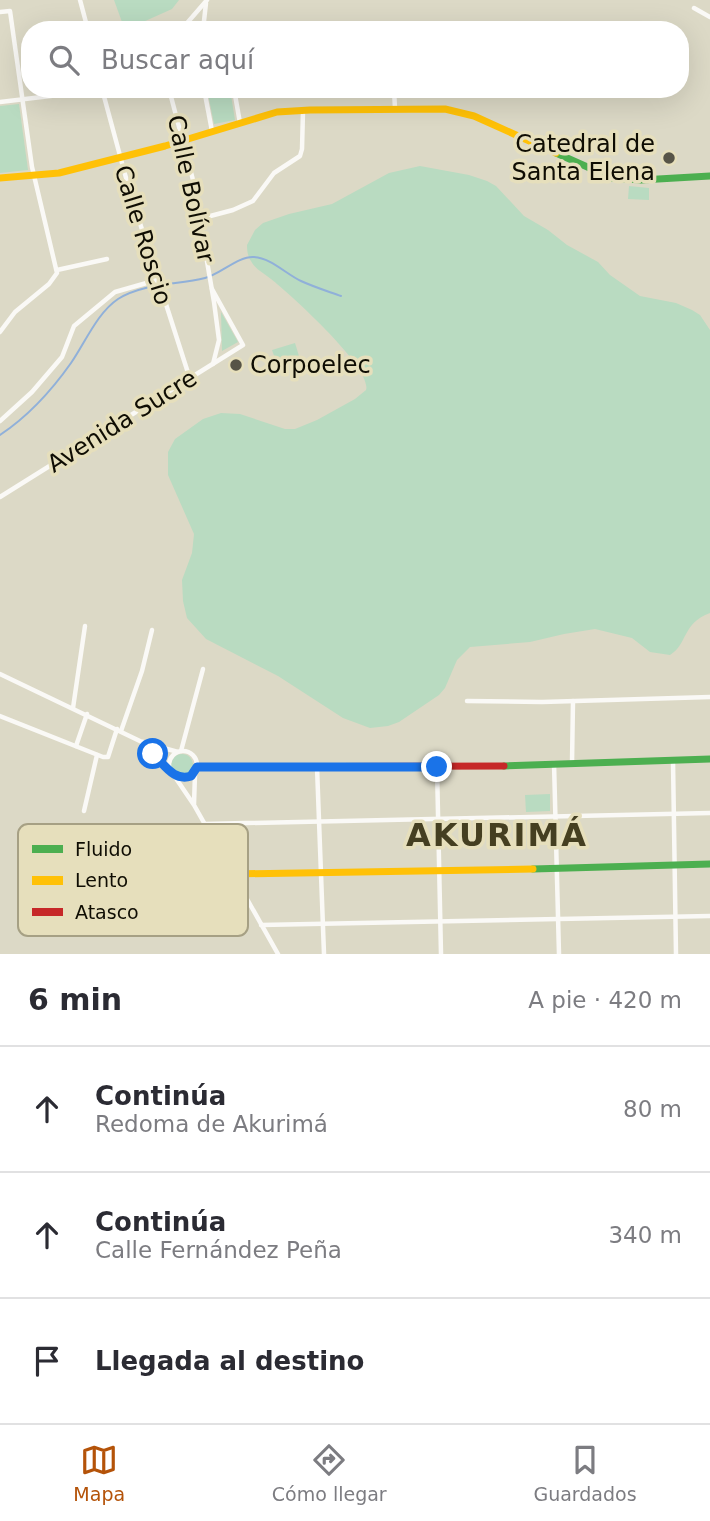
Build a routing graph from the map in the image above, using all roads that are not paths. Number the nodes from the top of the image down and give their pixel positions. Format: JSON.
{"nodes":[{"id":1,"x":80,"y":0,"type":"edge"},
{"id":2,"x":206,"y":1,"type":"edge"},
{"id":3,"x":694,"y":8,"type":"dead end"},
{"id":4,"x":0,"y":12,"type":"edge"},
{"id":5,"x":710,"y":17,"type":"edge"},
{"id":6,"x":86,"y":21,"type":"edge"},
{"id":7,"x":189,"y":21,"type":"edge"},
{"id":8,"x":204,"y":21,"type":"edge"},
{"id":9,"x":21,"y":85,"type":"edge"},
{"id":10,"x":32,"y":98,"type":"edge"},
{"id":11,"x":104,"y":98,"type":"edge"},
{"id":12,"x":171,"y":98,"type":"edge"},
{"id":13,"x":206,"y":98,"type":"edge"},
{"id":14,"x":236,"y":98,"type":"edge"},
{"id":15,"x":394,"y":98,"type":"edge"},
{"id":16,"x":23,"y":99,"type":"junction"},
{"id":17,"x":0,"y":102,"type":"edge"},
{"id":18,"x":303,"y":110,"type":"junction"},
{"id":19,"x":395,"y":110,"type":"junction"},
{"id":20,"x":240,"y":123,"type":"junction"},
{"id":21,"x":212,"y":131,"type":"junction"},
{"id":22,"x":182,"y":140,"type":"junction"},
{"id":23,"x":119,"y":158,"type":"junction"},
{"id":24,"x":710,"y":176,"type":"edge"},
{"id":25,"x":0,"y":177,"type":"edge"},
{"id":26,"x":35,"y":177,"type":"junction"},
{"id":27,"x":199,"y":219,"type":"junction"},
{"id":28,"x":107,"y":259,"type":"dead end"},
{"id":29,"x":57,"y":270,"type":"junction"},
{"id":30,"x":158,"y":284,"type":"junction"},
{"id":31,"x":212,"y":289,"type":"junction"},
{"id":32,"x":0,"y":332,"type":"edge"},
{"id":33,"x":243,"y":345,"type":"joint"},
{"id":34,"x":213,"y":365,"type":"junction"},
{"id":35,"x":190,"y":379,"type":"junction"},
{"id":36,"x":0,"y":421,"type":"edge"},
{"id":37,"x":0,"y":497,"type":"edge"},
{"id":38,"x":85,"y":626,"type":"dead end"},
{"id":39,"x":152,"y":630,"type":"dead end"},
{"id":40,"x":203,"y":669,"type":"dead end"},
{"id":41,"x":0,"y":674,"type":"edge"},
{"id":42,"x":710,"y":697,"type":"edge"},
{"id":43,"x":573,"y":701,"type":"junction"},
{"id":44,"x":467,"y":702,"type":"dead end"},
{"id":45,"x":73,"y":708,"type":"junction"},
{"id":46,"x":87,"y":715,"type":"junction"},
{"id":47,"x":0,"y":716,"type":"edge"},
{"id":48,"x":119,"y":730,"type":"junction"},
{"id":49,"x":142,"y":742,"type":"junction"},
{"id":50,"x":76,"y":746,"type":"junction"},
{"id":51,"x":180,"y":751,"type":"junction"},
{"id":52,"x":97,"y":755,"type":"junction"},
{"id":53,"x":710,"y":759,"type":"edge"},
{"id":54,"x":673,"y":761,"type":"junction"},
{"id":55,"x":554,"y":763,"type":"junction"},
{"id":56,"x":572,"y":763,"type":"junction"},
{"id":57,"x":317,"y":767,"type":"junction"},
{"id":58,"x":437,"y":767,"type":"junction"},
{"id":59,"x":196,"y":769,"type":"junction"},
{"id":60,"x":172,"y":772,"type":"junction"},
{"id":61,"x":194,"y":804,"type":"junction"},
{"id":62,"x":84,"y":811,"type":"dead end"},
{"id":63,"x":673,"y":813,"type":"junction"},
{"id":64,"x":710,"y":813,"type":"edge"},
{"id":65,"x":555,"y":816,"type":"junction"},
{"id":66,"x":438,"y":818,"type":"junction"},
{"id":67,"x":319,"y":822,"type":"junction"},
{"id":68,"x":204,"y":824,"type":"joint"},
{"id":69,"x":674,"y":864,"type":"junction"},
{"id":70,"x":710,"y":864,"type":"edge"},
{"id":71,"x":556,"y":868,"type":"junction"},
{"id":72,"x":439,"y":870,"type":"junction"},
{"id":73,"x":248,"y":874,"type":"edge"},
{"id":74,"x":321,"y":874,"type":"junction"},
{"id":75,"x":248,"y":902,"type":"edge"},
{"id":76,"x":675,"y":916,"type":"junction"},
{"id":77,"x":710,"y":916,"type":"edge"},
{"id":78,"x":558,"y":918,"type":"junction"},
{"id":79,"x":440,"y":921,"type":"junction"},
{"id":80,"x":323,"y":923,"type":"junction"},
{"id":81,"x":261,"y":925,"type":"junction"},
{"id":82,"x":278,"y":954,"type":"edge"},
{"id":83,"x":324,"y":954,"type":"edge"},
{"id":84,"x":441,"y":954,"type":"edge"},
{"id":85,"x":559,"y":954,"type":"edge"},
{"id":86,"x":676,"y":954,"type":"edge"}],
"edges":[{"from":1,"to":6,"type":"street"},
{"from":2,"to":7,"type":"street"},
{"from":2,"to":8,"type":"street"},
{"from":3,"to":5,"type":"street"},
{"from":4,"to":9,"type":"street"},
{"from":10,"to":16,"type":"street"},
{"from":11,"to":23,"type":"street","name":"Calle Roscio"},
{"from":12,"to":22,"type":"street","name":"Calle Bolívar"},
{"from":13,"to":21,"type":"street"},
{"from":14,"to":20,"type":"street"},
{"from":15,"to":19,"type":"street"},
{"from":16,"to":17,"type":"street"},
{"from":16,"to":26,"type":"street"},
{"from":18,"to":19,"type":"street"},
{"from":18,"to":20,"type":"street"},
{"from":18,"to":27,"type":"street"},
{"from":19,"to":24,"type":"street"},
{"from":20,"to":21,"type":"street"},
{"from":21,"to":22,"type":"street"},
{"from":22,"to":23,"type":"street"},
{"from":22,"to":27,"type":"street","name":"Calle Bolívar"},
{"from":23,"to":26,"type":"street"},
{"from":23,"to":30,"type":"street","name":"Calle Roscio"},
{"from":25,"to":26,"type":"street"},
{"from":26,"to":29,"type":"street"},
{"from":27,"to":31,"type":"street","name":"Calle Bolívar"},
{"from":28,"to":29,"type":"street"},
{"from":29,"to":32,"type":"street"},
{"from":30,"to":35,"type":"street","name":"Calle Roscio"},
{"from":30,"to":36,"type":"street"},
{"from":31,"to":33,"type":"street","name":"Calle Bolívar"},
{"from":31,"to":34,"type":"street","name":"Calle Bolívar"},
{"from":33,"to":34,"type":"street","name":"Avenida Sucre"},
{"from":34,"to":35,"type":"street","name":"Avenida Sucre"},
{"from":35,"to":37,"type":"street","name":"Avenida Sucre"},
{"from":38,"to":45,"type":"street"},
{"from":39,"to":48,"type":"street"},
{"from":40,"to":51,"type":"street"},
{"from":41,"to":45,"type":"street"},
{"from":42,"to":43,"type":"street"},
{"from":43,"to":44,"type":"street"},
{"from":43,"to":56,"type":"street"},
{"from":45,"to":46,"type":"street"},
{"from":46,"to":48,"type":"street"},
{"from":46,"to":50,"type":"street"},
{"from":47,"to":50,"type":"street"},
{"from":48,"to":49,"type":"street"},
{"from":48,"to":52,"type":"street"},
{"from":49,"to":51,"type":"street"},
{"from":49,"to":60,"type":"street"},
{"from":50,"to":52,"type":"street"},
{"from":51,"to":59,"type":"street"},
{"from":51,"to":60,"type":"street"},
{"from":52,"to":62,"type":"street"},
{"from":53,"to":54,"type":"street"},
{"from":54,"to":56,"type":"street"},
{"from":54,"to":63,"type":"street"},
{"from":55,"to":56,"type":"street"},
{"from":55,"to":58,"type":"street"},
{"from":55,"to":65,"type":"street"},
{"from":57,"to":58,"type":"street"},
{"from":57,"to":59,"type":"street"},
{"from":57,"to":67,"type":"street"},
{"from":58,"to":66,"type":"street"},
{"from":59,"to":60,"type":"street"},
{"from":59,"to":61,"type":"street"},
{"from":60,"to":61,"type":"street"},
{"from":61,"to":68,"type":"street"},
{"from":63,"to":64,"type":"street"},
{"from":63,"to":65,"type":"street"},
{"from":63,"to":69,"type":"street"},
{"from":65,"to":66,"type":"street"},
{"from":65,"to":71,"type":"street"},
{"from":66,"to":67,"type":"street"},
{"from":66,"to":72,"type":"street"},
{"from":67,"to":68,"type":"street"},
{"from":67,"to":74,"type":"street"},
{"from":69,"to":70,"type":"street"},
{"from":69,"to":71,"type":"street"},
{"from":69,"to":76,"type":"street"},
{"from":71,"to":72,"type":"street"},
{"from":71,"to":78,"type":"street"},
{"from":72,"to":74,"type":"street"},
{"from":72,"to":79,"type":"street"},
{"from":73,"to":74,"type":"street"},
{"from":74,"to":80,"type":"street"},
{"from":75,"to":81,"type":"street"},
{"from":76,"to":77,"type":"street"},
{"from":76,"to":78,"type":"street"},
{"from":76,"to":86,"type":"street"},
{"from":78,"to":79,"type":"street"},
{"from":78,"to":85,"type":"street"},
{"from":79,"to":80,"type":"street"},
{"from":79,"to":84,"type":"street"},
{"from":80,"to":81,"type":"street"},
{"from":80,"to":83,"type":"street"},
{"from":81,"to":82,"type":"street"}]}
